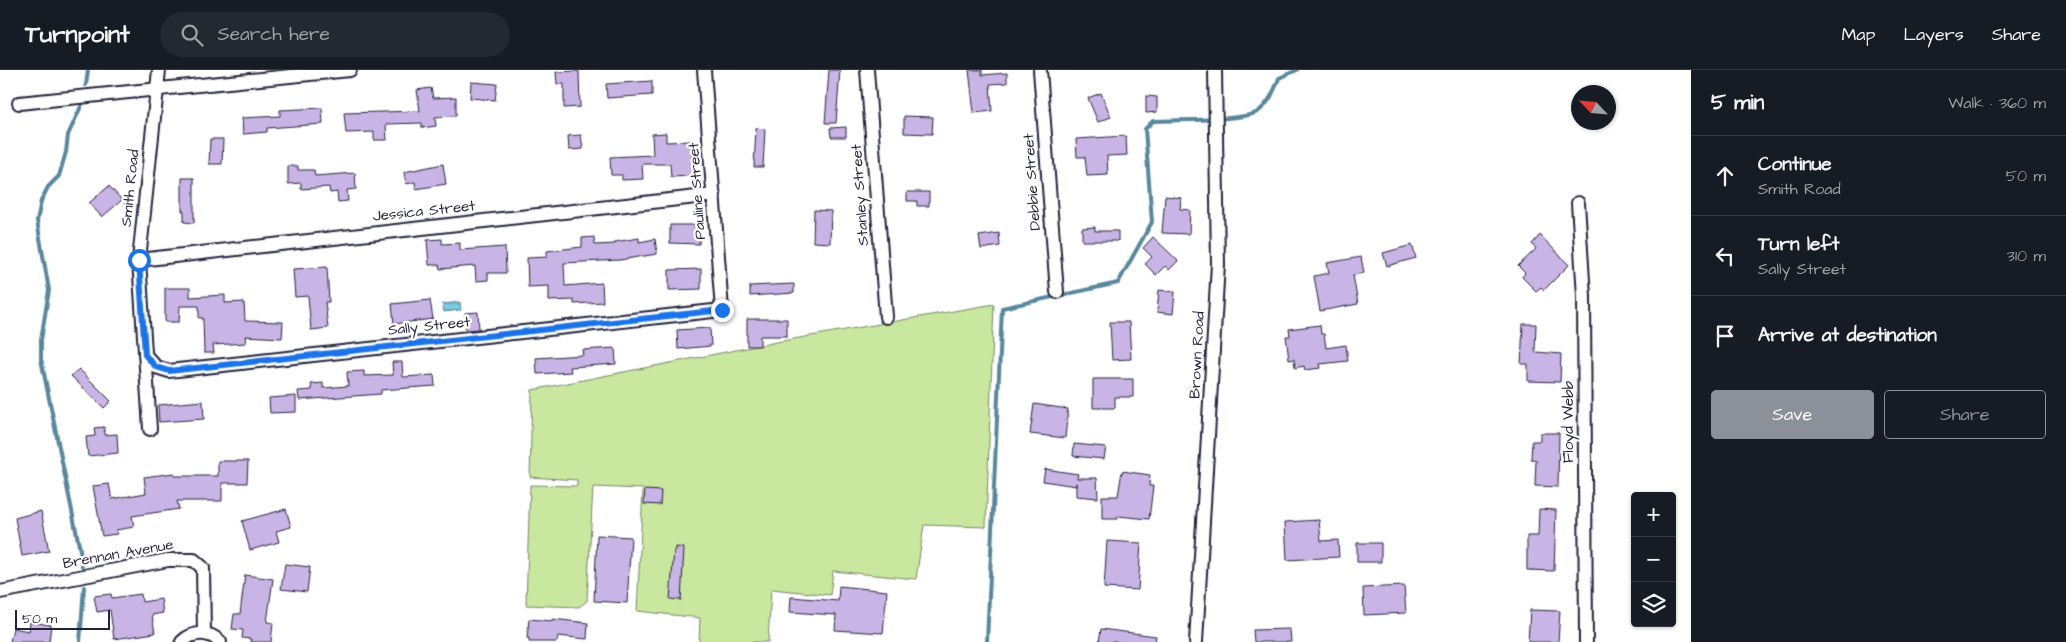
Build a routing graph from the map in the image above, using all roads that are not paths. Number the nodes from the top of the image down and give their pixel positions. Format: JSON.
{"nodes":[{"id":1,"x":159,"y":70,"type":"edge"},
{"id":2,"x":350,"y":70,"type":"edge"},
{"id":3,"x":704,"y":70,"type":"edge"},
{"id":4,"x":867,"y":70,"type":"edge"},
{"id":5,"x":1040,"y":70,"type":"edge"},
{"id":6,"x":1214,"y":70,"type":"edge"},
{"id":7,"x":157,"y":88,"type":"junction"},
{"id":8,"x":19,"y":102,"type":"dead end"},
{"id":9,"x":714,"y":195,"type":"junction"},
{"id":10,"x":1578,"y":203,"type":"dead end"},
{"id":11,"x":139,"y":260,"type":"junction"},
{"id":12,"x":1057,"y":292,"type":"dead end"},
{"id":13,"x":722,"y":310,"type":"joint"},
{"id":14,"x":886,"y":317,"type":"dead end"},
{"id":15,"x":145,"y":355,"type":"junction"},
{"id":16,"x":150,"y":429,"type":"dead end"},
{"id":17,"x":0,"y":592,"type":"edge"},
{"id":18,"x":204,"y":634,"type":"junction"},
{"id":19,"x":182,"y":642,"type":"edge"},
{"id":20,"x":220,"y":642,"type":"edge"},
{"id":21,"x":1196,"y":642,"type":"edge"},
{"id":22,"x":1586,"y":642,"type":"edge"}],
"edges":[{"from":1,"to":7,"type":"street","name":"Smith Road"},
{"from":2,"to":7,"type":"street"},
{"from":3,"to":9,"type":"street","name":"Pauline Street"},
{"from":4,"to":14,"type":"street","name":"Stanley Street"},
{"from":5,"to":12,"type":"street","name":"Debbie Street"},
{"from":6,"to":21,"type":"street","name":"Brown Road"},
{"from":7,"to":8,"type":"street"},
{"from":7,"to":11,"type":"street","name":"Smith Road"},
{"from":9,"to":11,"type":"street","name":"Jessica Street"},
{"from":9,"to":13,"type":"street","name":"Pauline Street"},
{"from":10,"to":22,"type":"street","name":"Floyd Webb"},
{"from":11,"to":15,"type":"street","name":"Smith Road"},
{"from":13,"to":15,"type":"street","name":"Sally Street"},
{"from":15,"to":16,"type":"street","name":"Smith Road"},
{"from":17,"to":18,"type":"street","name":"Brennan Avenue"},
{"from":18,"to":19,"type":"street"},
{"from":18,"to":20,"type":"street"}]}
